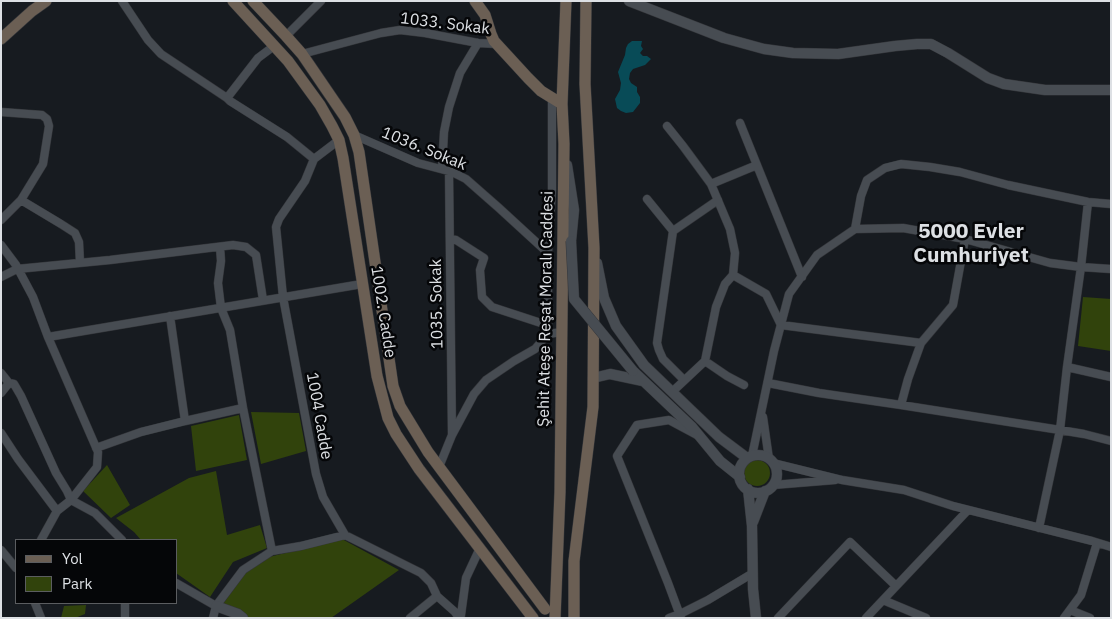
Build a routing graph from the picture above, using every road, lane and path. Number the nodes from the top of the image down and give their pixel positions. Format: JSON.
{"nodes":[{"id":1,"x":122,"y":1,"type":"edge"},
{"id":2,"x":233,"y":1,"type":"edge"},
{"id":3,"x":253,"y":1,"type":"edge"},
{"id":4,"x":321,"y":1,"type":"edge"},
{"id":5,"x":475,"y":1,"type":"edge"},
{"id":6,"x":566,"y":1,"type":"edge"},
{"id":7,"x":586,"y":1,"type":"edge"},
{"id":8,"x":629,"y":1,"type":"edge"},
{"id":9,"x":39,"y":3,"type":"edge"},
{"id":10,"x":286,"y":36,"type":"junction"},
{"id":11,"x":1,"y":39,"type":"edge"},
{"id":12,"x":478,"y":43,"type":"junction"},
{"id":13,"x":497,"y":44,"type":"junction"},
{"id":14,"x":274,"y":46,"type":"junction"},
{"id":15,"x":302,"y":54,"type":"junction"},
{"id":16,"x":1111,"y":90,"type":"edge"},
{"id":17,"x":227,"y":98,"type":"junction"},
{"id":18,"x":557,"y":101,"type":"junction"},
{"id":19,"x":1,"y":112,"type":"edge"},
{"id":20,"x":740,"y":123,"type":"dead end"},
{"id":21,"x":667,"y":126,"type":"dead end"},
{"id":22,"x":354,"y":135,"type":"junction"},
{"id":23,"x":339,"y":140,"type":"junction"},
{"id":24,"x":564,"y":144,"type":"junction"},
{"id":25,"x":314,"y":159,"type":"junction"},
{"id":26,"x":757,"y":165,"type":"junction"},
{"id":27,"x":446,"y":170,"type":"junction"},
{"id":28,"x":711,"y":184,"type":"junction"},
{"id":29,"x":648,"y":199,"type":"dead end"},
{"id":30,"x":21,"y":200,"type":"junction"},
{"id":31,"x":718,"y":200,"type":"junction"},
{"id":32,"x":1088,"y":202,"type":"junction"},
{"id":33,"x":1111,"y":204,"type":"edge"},
{"id":34,"x":1,"y":220,"type":"edge"},
{"id":35,"x":855,"y":229,"type":"junction"},
{"id":36,"x":673,"y":231,"type":"junction"},
{"id":37,"x":450,"y":239,"type":"junction"},
{"id":38,"x":965,"y":239,"type":"junction"},
{"id":39,"x":1,"y":245,"type":"edge"},
{"id":40,"x":220,"y":246,"type":"junction"},
{"id":41,"x":594,"y":248,"type":"junction"},
{"id":42,"x":548,"y":253,"type":"junction"},
{"id":43,"x":80,"y":263,"type":"junction"},
{"id":44,"x":1081,"y":267,"type":"junction"},
{"id":45,"x":18,"y":269,"type":"junction"},
{"id":46,"x":1111,"y":269,"type":"edge"},
{"id":47,"x":734,"y":275,"type":"junction"},
{"id":48,"x":1,"y":276,"type":"edge"},
{"id":49,"x":802,"y":277,"type":"junction"},
{"id":50,"x":378,"y":281,"type":"junction"},
{"id":51,"x":362,"y":284,"type":"junction"},
{"id":52,"x":283,"y":297,"type":"junction"},
{"id":53,"x":262,"y":300,"type":"junction"},
{"id":54,"x":221,"y":308,"type":"junction"},
{"id":55,"x":170,"y":316,"type":"junction"},
{"id":56,"x":547,"y":325,"type":"junction"},
{"id":57,"x":781,"y":325,"type":"junction"},
{"id":58,"x":562,"y":332,"type":"junction"},
{"id":59,"x":548,"y":334,"type":"junction"},
{"id":60,"x":48,"y":337,"type":"junction"},
{"id":61,"x":921,"y":343,"type":"junction"},
{"id":62,"x":705,"y":361,"type":"junction"},
{"id":63,"x":1067,"y":367,"type":"junction"},
{"id":64,"x":1,"y":373,"type":"edge"},
{"id":65,"x":1111,"y":377,"type":"edge"},
{"id":66,"x":593,"y":378,"type":"junction"},
{"id":67,"x":684,"y":380,"type":"junction"},
{"id":68,"x":644,"y":381,"type":"junction"},
{"id":69,"x":9,"y":383,"type":"junction"},
{"id":70,"x":768,"y":383,"type":"junction"},
{"id":71,"x":744,"y":385,"type":"dead end"},
{"id":72,"x":672,"y":392,"type":"junction"},
{"id":73,"x":1,"y":393,"type":"edge"},
{"id":74,"x":900,"y":405,"type":"junction"},
{"id":75,"x":243,"y":408,"type":"junction"},
{"id":76,"x":762,"y":412,"type":"junction"},
{"id":77,"x":185,"y":420,"type":"junction"},
{"id":78,"x":1060,"y":430,"type":"junction"},
{"id":79,"x":1,"y":432,"type":"edge"},
{"id":80,"x":452,"y":435,"type":"junction"},
{"id":81,"x":699,"y":436,"type":"junction"},
{"id":82,"x":1111,"y":441,"type":"edge"},
{"id":83,"x":96,"y":448,"type":"junction"},
{"id":84,"x":750,"y":457,"type":"junction"},
{"id":85,"x":771,"y":461,"type":"junction"},
{"id":86,"x":439,"y":467,"type":"junction"},
{"id":87,"x":426,"y":477,"type":"junction"},
{"id":88,"x":740,"y":477,"type":"junction"},
{"id":89,"x":842,"y":480,"type":"junction"},
{"id":90,"x":769,"y":488,"type":"junction"},
{"id":91,"x":748,"y":489,"type":"junction"},
{"id":92,"x":70,"y":500,"type":"junction"},
{"id":93,"x":968,"y":510,"type":"junction"},
{"id":94,"x":57,"y":511,"type":"junction"},
{"id":95,"x":752,"y":526,"type":"junction"},
{"id":96,"x":1039,"y":528,"type":"junction"},
{"id":97,"x":345,"y":535,"type":"junction"},
{"id":98,"x":492,"y":538,"type":"junction"},
{"id":99,"x":42,"y":539,"type":"edge"},
{"id":100,"x":121,"y":539,"type":"edge"},
{"id":101,"x":1097,"y":543,"type":"junction"},
{"id":102,"x":1111,"y":547,"type":"edge"},
{"id":103,"x":480,"y":548,"type":"junction"},
{"id":104,"x":1,"y":550,"type":"edge"},
{"id":105,"x":272,"y":551,"type":"junction"},
{"id":106,"x":15,"y":567,"type":"edge"},
{"id":107,"x":753,"y":573,"type":"junction"},
{"id":108,"x":178,"y":585,"type":"edge"},
{"id":109,"x":896,"y":586,"type":"junction"},
{"id":110,"x":437,"y":596,"type":"junction"},
{"id":111,"x":883,"y":600,"type":"junction"},
{"id":112,"x":35,"y":604,"type":"edge"},
{"id":113,"x":125,"y":604,"type":"edge"},
{"id":114,"x":216,"y":606,"type":"junction"},
{"id":115,"x":545,"y":609,"type":"dead end"},
{"id":116,"x":1070,"y":610,"type":"junction"},
{"id":117,"x":680,"y":616,"type":"edge"},
{"id":118,"x":41,"y":618,"type":"edge"},
{"id":119,"x":126,"y":618,"type":"edge"},
{"id":120,"x":213,"y":618,"type":"edge"},
{"id":121,"x":243,"y":618,"type":"edge"},
{"id":122,"x":410,"y":618,"type":"edge"},
{"id":123,"x":459,"y":618,"type":"edge"},
{"id":124,"x":533,"y":618,"type":"edge"},
{"id":125,"x":555,"y":618,"type":"edge"},
{"id":126,"x":574,"y":618,"type":"edge"},
{"id":127,"x":669,"y":618,"type":"edge"},
{"id":128,"x":756,"y":618,"type":"edge"},
{"id":129,"x":778,"y":618,"type":"edge"},
{"id":130,"x":866,"y":618,"type":"edge"},
{"id":131,"x":926,"y":618,"type":"edge"},
{"id":132,"x":1064,"y":618,"type":"edge"},
{"id":133,"x":1090,"y":618,"type":"edge"}],
"edges":[{"from":1,"to":17,"type":"street"},
{"from":2,"to":14,"type":"main road","name":"1002. Cadde"},
{"from":3,"to":10,"type":"main road","name":"1002. Cadde"},
{"from":4,"to":10,"type":"street"},
{"from":5,"to":13,"type":"main road"},
{"from":6,"to":18,"type":"main road","name":"Şehit Ateşe Reşat Moralı Caddesi"},
{"from":7,"to":41,"type":"main road"},
{"from":8,"to":16,"type":"street"},
{"from":9,"to":11,"type":"main road"},
{"from":10,"to":14,"type":"main road"},
{"from":10,"to":15,"type":"main road","name":"1002. Cadde"},
{"from":12,"to":13,"type":"street","name":"1033. Sokak"},
{"from":12,"to":15,"type":"street","name":"1033. Sokak"},
{"from":12,"to":27,"type":"street","name":"1035. Sokak"},
{"from":13,"to":18,"type":"main road"},
{"from":14,"to":17,"type":"street"},
{"from":14,"to":23,"type":"main road","name":"1002. Cadde"},
{"from":15,"to":22,"type":"main road","name":"1002. Cadde"},
{"from":17,"to":25,"type":"street"},
{"from":18,"to":24,"type":"main road","name":"Şehit Ateşe Reşat Moralı Caddesi"},
{"from":18,"to":42,"type":"street"},
{"from":19,"to":30,"type":"street"},
{"from":20,"to":26,"type":"street"},
{"from":21,"to":28,"type":"street"},
{"from":22,"to":23,"type":"main road"},
{"from":22,"to":27,"type":"street","name":"1036. Sokak"},
{"from":22,"to":50,"type":"main road","name":"1002. Cadde"},
{"from":23,"to":25,"type":"street"},
{"from":23,"to":51,"type":"main road","name":"1002. Cadde"},
{"from":24,"to":58,"type":"main road","name":"Şehit Ateşe Reşat Moralı Caddesi"},
{"from":24,"to":68,"type":"street","bridge":true},
{"from":25,"to":52,"type":"street","name":"1004 Cadde"},
{"from":26,"to":28,"type":"street"},
{"from":26,"to":49,"type":"street"},
{"from":27,"to":37,"type":"street","name":"1035. Sokak"},
{"from":27,"to":42,"type":"street","name":"1036. Sokak"},
{"from":28,"to":31,"type":"street"},
{"from":29,"to":36,"type":"street"},
{"from":30,"to":34,"type":"street"},
{"from":30,"to":43,"type":"street"},
{"from":31,"to":36,"type":"street"},
{"from":31,"to":47,"type":"street"},
{"from":32,"to":33,"type":"street"},
{"from":32,"to":35,"type":"street"},
{"from":32,"to":44,"type":"street"},
{"from":35,"to":38,"type":"street"},
{"from":35,"to":49,"type":"street"},
{"from":36,"to":67,"type":"street"},
{"from":37,"to":56,"type":"street"},
{"from":37,"to":80,"type":"street","name":"1035. Sokak"},
{"from":38,"to":44,"type":"street"},
{"from":38,"to":61,"type":"street"},
{"from":39,"to":45,"type":"street"},
{"from":40,"to":43,"type":"street"},
{"from":40,"to":53,"type":"street"},
{"from":40,"to":54,"type":"street"},
{"from":41,"to":66,"type":"main road"},
{"from":41,"to":72,"type":"street"},
{"from":42,"to":56,"type":"street"},
{"from":43,"to":45,"type":"street"},
{"from":44,"to":46,"type":"street"},
{"from":44,"to":63,"type":"street"},
{"from":45,"to":48,"type":"street"},
{"from":45,"to":60,"type":"street"},
{"from":47,"to":57,"type":"street"},
{"from":47,"to":62,"type":"street"},
{"from":49,"to":57,"type":"street"},
{"from":50,"to":51,"type":"main road"},
{"from":50,"to":86,"type":"main road","name":"1002. Cadde"},
{"from":51,"to":52,"type":"street"},
{"from":51,"to":87,"type":"main road","name":"1002. Cadde"},
{"from":52,"to":53,"type":"street"},
{"from":52,"to":97,"type":"street","name":"1004 Cadde"},
{"from":53,"to":54,"type":"street"},
{"from":54,"to":55,"type":"street"},
{"from":54,"to":75,"type":"street"},
{"from":55,"to":60,"type":"street"},
{"from":55,"to":77,"type":"street"},
{"from":56,"to":59,"type":"street"},
{"from":57,"to":61,"type":"street"},
{"from":57,"to":70,"type":"street"},
{"from":58,"to":59,"type":"street"},
{"from":58,"to":125,"type":"main road","name":"Şehit Ateşe Reşat Moralı Caddesi"},
{"from":59,"to":80,"type":"street"},
{"from":60,"to":83,"type":"street"},
{"from":61,"to":74,"type":"street"},
{"from":62,"to":67,"type":"street"},
{"from":62,"to":71,"type":"street"},
{"from":63,"to":65,"type":"street"},
{"from":63,"to":78,"type":"street"},
{"from":64,"to":69,"type":"street"},
{"from":66,"to":68,"type":"street"},
{"from":66,"to":126,"type":"main road"},
{"from":67,"to":72,"type":"street"},
{"from":68,"to":81,"type":"street"},
{"from":69,"to":73,"type":"street"},
{"from":69,"to":92,"type":"street"},
{"from":70,"to":74,"type":"street"},
{"from":70,"to":76,"type":"street"},
{"from":72,"to":84,"type":"street"},
{"from":74,"to":78,"type":"street"},
{"from":75,"to":77,"type":"street"},
{"from":75,"to":105,"type":"street"},
{"from":76,"to":84,"type":"street"},
{"from":76,"to":85,"type":"street"},
{"from":77,"to":83,"type":"street"},
{"from":78,"to":82,"type":"street"},
{"from":78,"to":96,"type":"street"},
{"from":79,"to":94,"type":"street"},
{"from":80,"to":86,"type":"street"},
{"from":81,"to":88,"type":"street"},
{"from":81,"to":117,"type":"street"},
{"from":83,"to":92,"type":"street"},
{"from":84,"to":85,"type":"street"},
{"from":84,"to":88,"type":"street"},
{"from":85,"to":89,"type":"street"},
{"from":85,"to":90,"type":"street"},
{"from":86,"to":87,"type":"main road"},
{"from":86,"to":98,"type":"main road","name":"1002. Cadde"},
{"from":87,"to":103,"type":"main road","name":"1002. Cadde"},
{"from":88,"to":91,"type":"street"},
{"from":89,"to":90,"type":"street"},
{"from":89,"to":93,"type":"street"},
{"from":90,"to":91,"type":"street"},
{"from":90,"to":95,"type":"street"},
{"from":91,"to":95,"type":"street"},
{"from":92,"to":94,"type":"street"},
{"from":92,"to":100,"type":"street"},
{"from":93,"to":96,"type":"street"},
{"from":93,"to":109,"type":"street"},
{"from":94,"to":99,"type":"street"},
{"from":95,"to":107,"type":"street"},
{"from":96,"to":101,"type":"street"},
{"from":97,"to":105,"type":"street"},
{"from":97,"to":110,"type":"street"},
{"from":98,"to":103,"type":"main road"},
{"from":98,"to":115,"type":"main road","name":"1002. Cadde"},
{"from":101,"to":102,"type":"street"},
{"from":101,"to":116,"type":"street"},
{"from":103,"to":123,"type":"street"},
{"from":103,"to":124,"type":"main road","name":"1002. Cadde"},
{"from":104,"to":106,"type":"street"},
{"from":105,"to":114,"type":"street"},
{"from":107,"to":117,"type":"street"},
{"from":107,"to":128,"type":"street"},
{"from":108,"to":114,"type":"street"},
{"from":109,"to":111,"type":"street"},
{"from":109,"to":129,"type":"street"},
{"from":110,"to":122,"type":"street"},
{"from":110,"to":123,"type":"street"},
{"from":111,"to":130,"type":"street"},
{"from":111,"to":131,"type":"street"},
{"from":112,"to":118,"type":"street"},
{"from":113,"to":119,"type":"street"},
{"from":114,"to":120,"type":"street"},
{"from":114,"to":121,"type":"street"},
{"from":116,"to":132,"type":"street"},
{"from":116,"to":133,"type":"street"},
{"from":117,"to":127,"type":"street"}]}
